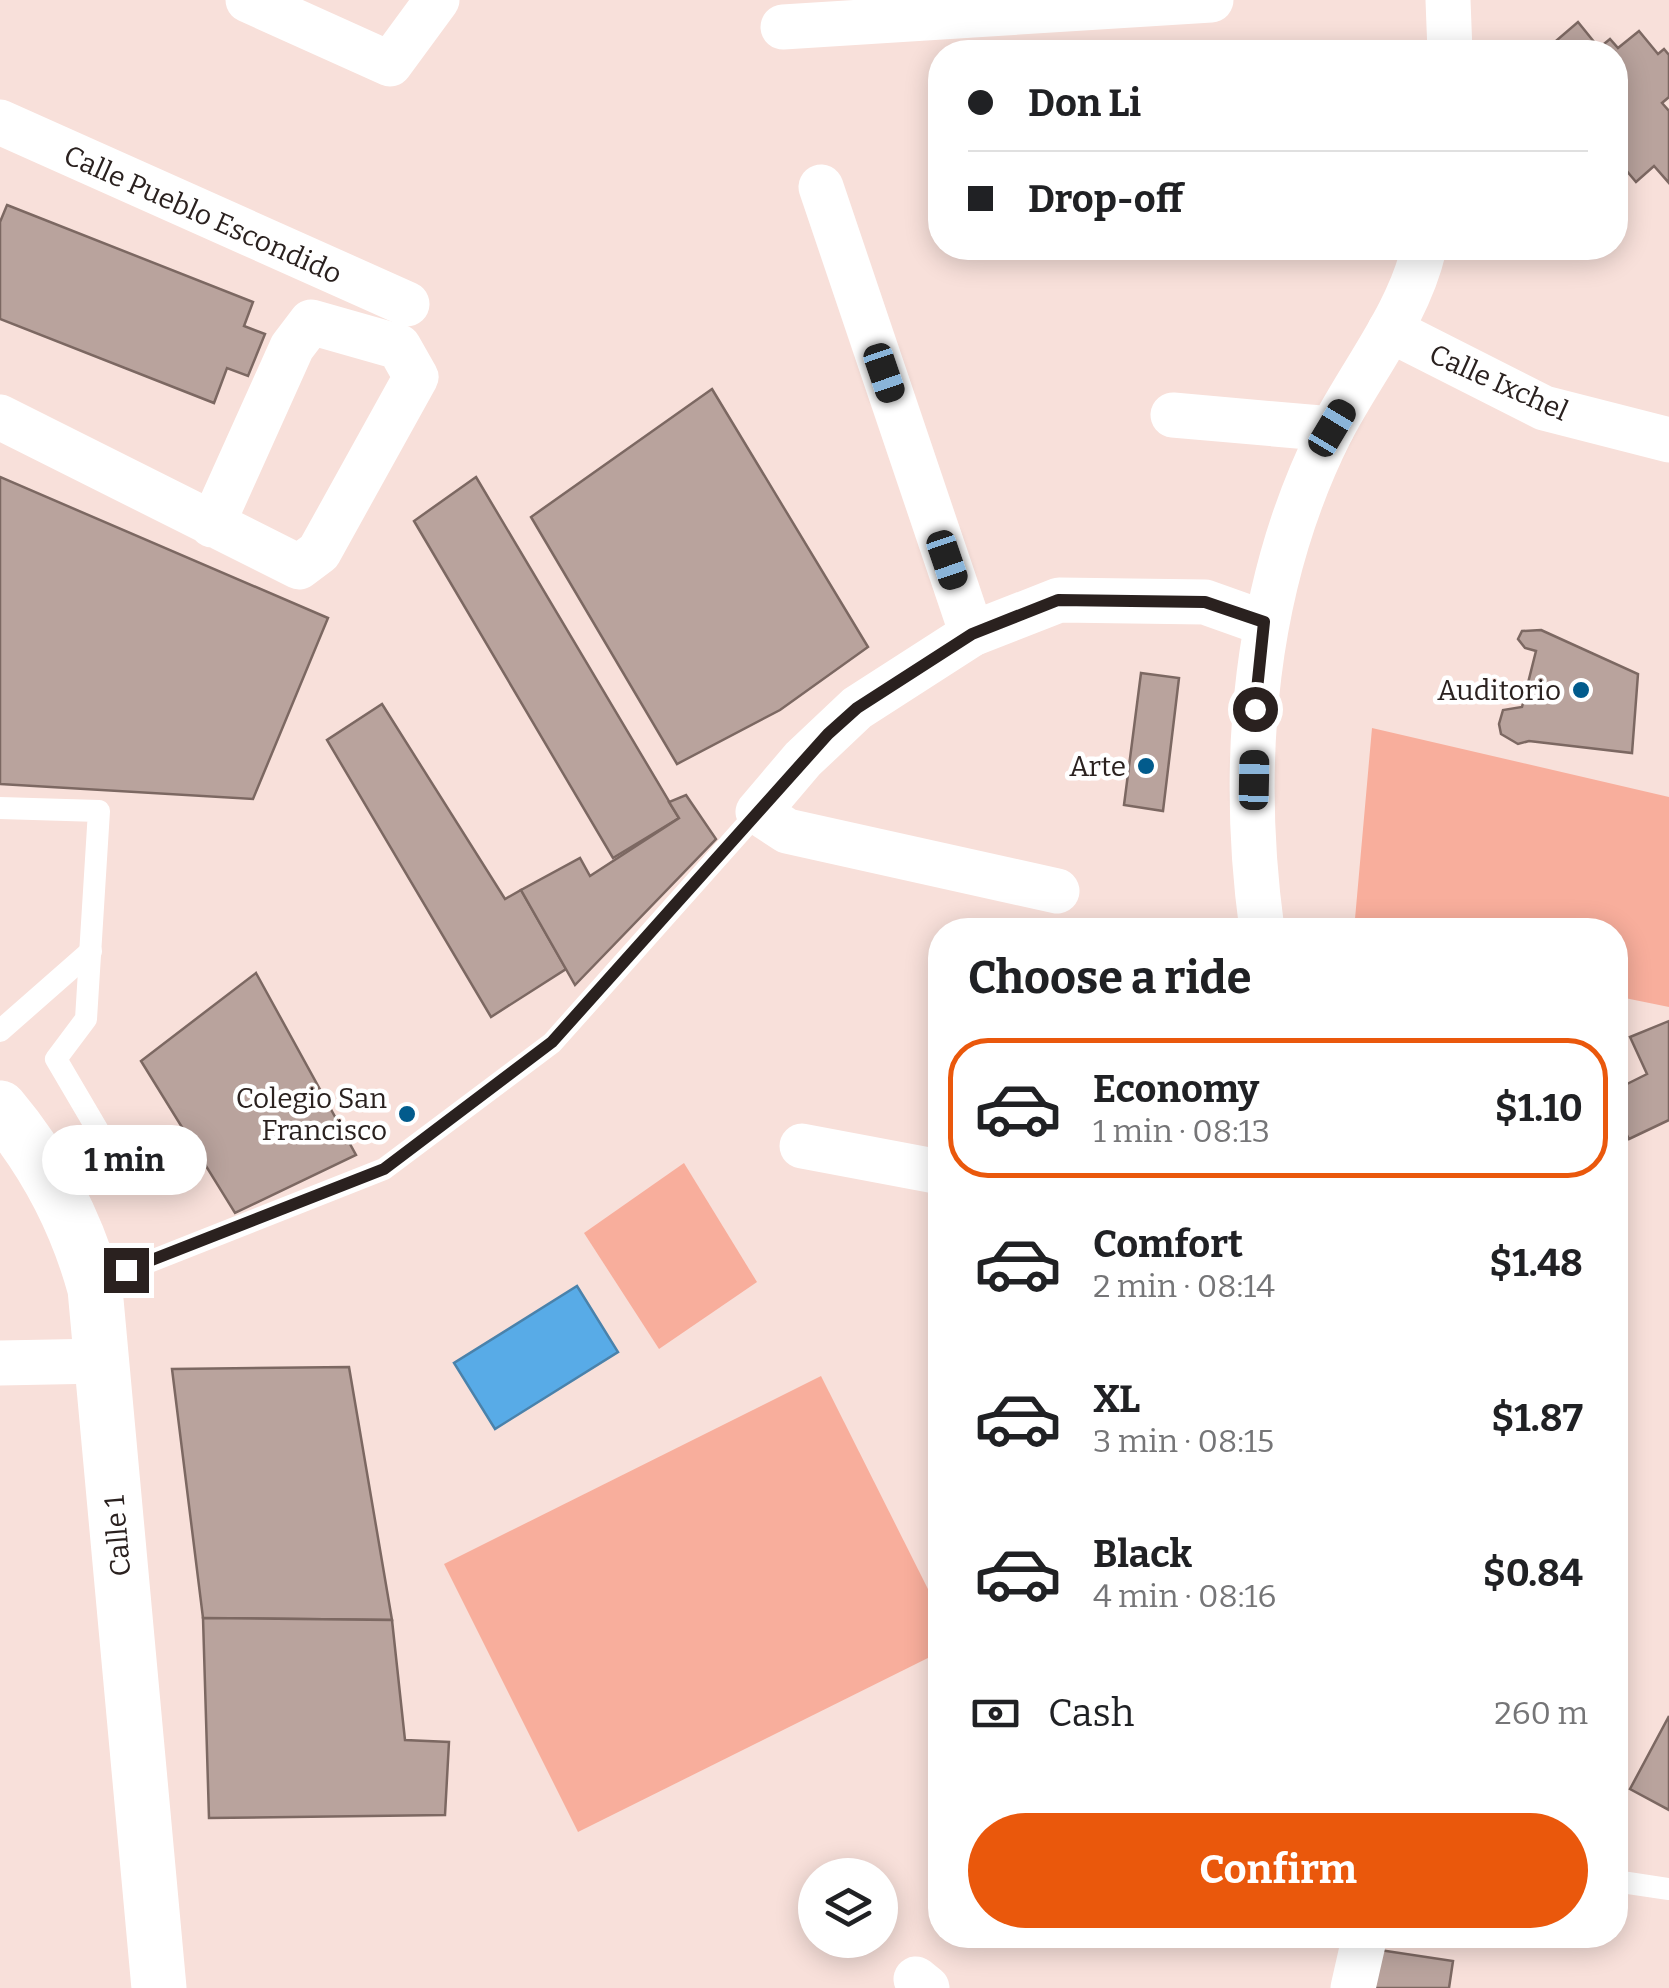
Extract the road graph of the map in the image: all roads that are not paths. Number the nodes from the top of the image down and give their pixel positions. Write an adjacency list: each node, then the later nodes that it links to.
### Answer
1 (248, 0): 2 (street)
2 (437, 0)
3 (1211, 0): 5 (street)
4 (1448, 0): 6 (street)
5 (783, 27)
6 (1450, 40)
7 (0, 122): 10 (street, Calle Pueblo Escondido)
8 (821, 187): 18 (street)
9 (1419, 260): 11 (street)
10 (407, 304)
11 (1390, 330): 14 (street); 15 (street, Calle Ixchel)
12 (1173, 415): 14 (street)
13 (0, 417): 16 (street)
14 (1332, 428): 17 (street)
15 (1669, 440)
16 (212, 524): 16 (street)
17 (1264, 622): 18 (street); 22 (street)
18 (972, 634): 20 (street)
19 (0, 808): 23 (lane)
20 (758, 812): 21 (street); 29 (lane)
21 (1057, 891)
22 (1261, 918)
23 (91, 951): 24 (lane); 28 (lane)
24 (0, 1031)
25 (0, 1108): 28 (street, Calle 1)
26 (802, 1146): 27 (street)
27 (928, 1170)
28 (48, 1176): 29 (street, Calle 1)
29 (95, 1289): 30 (street, Calle 1)
30 (102, 1360): 31 (street); 35 (street, Calle 1)
31 (0, 1363)
32 (1628, 1883): 33 (lane)
33 (1669, 1889)
34 (1362, 1948): 36 (street)
35 (158, 1988)
36 (1353, 1988)

